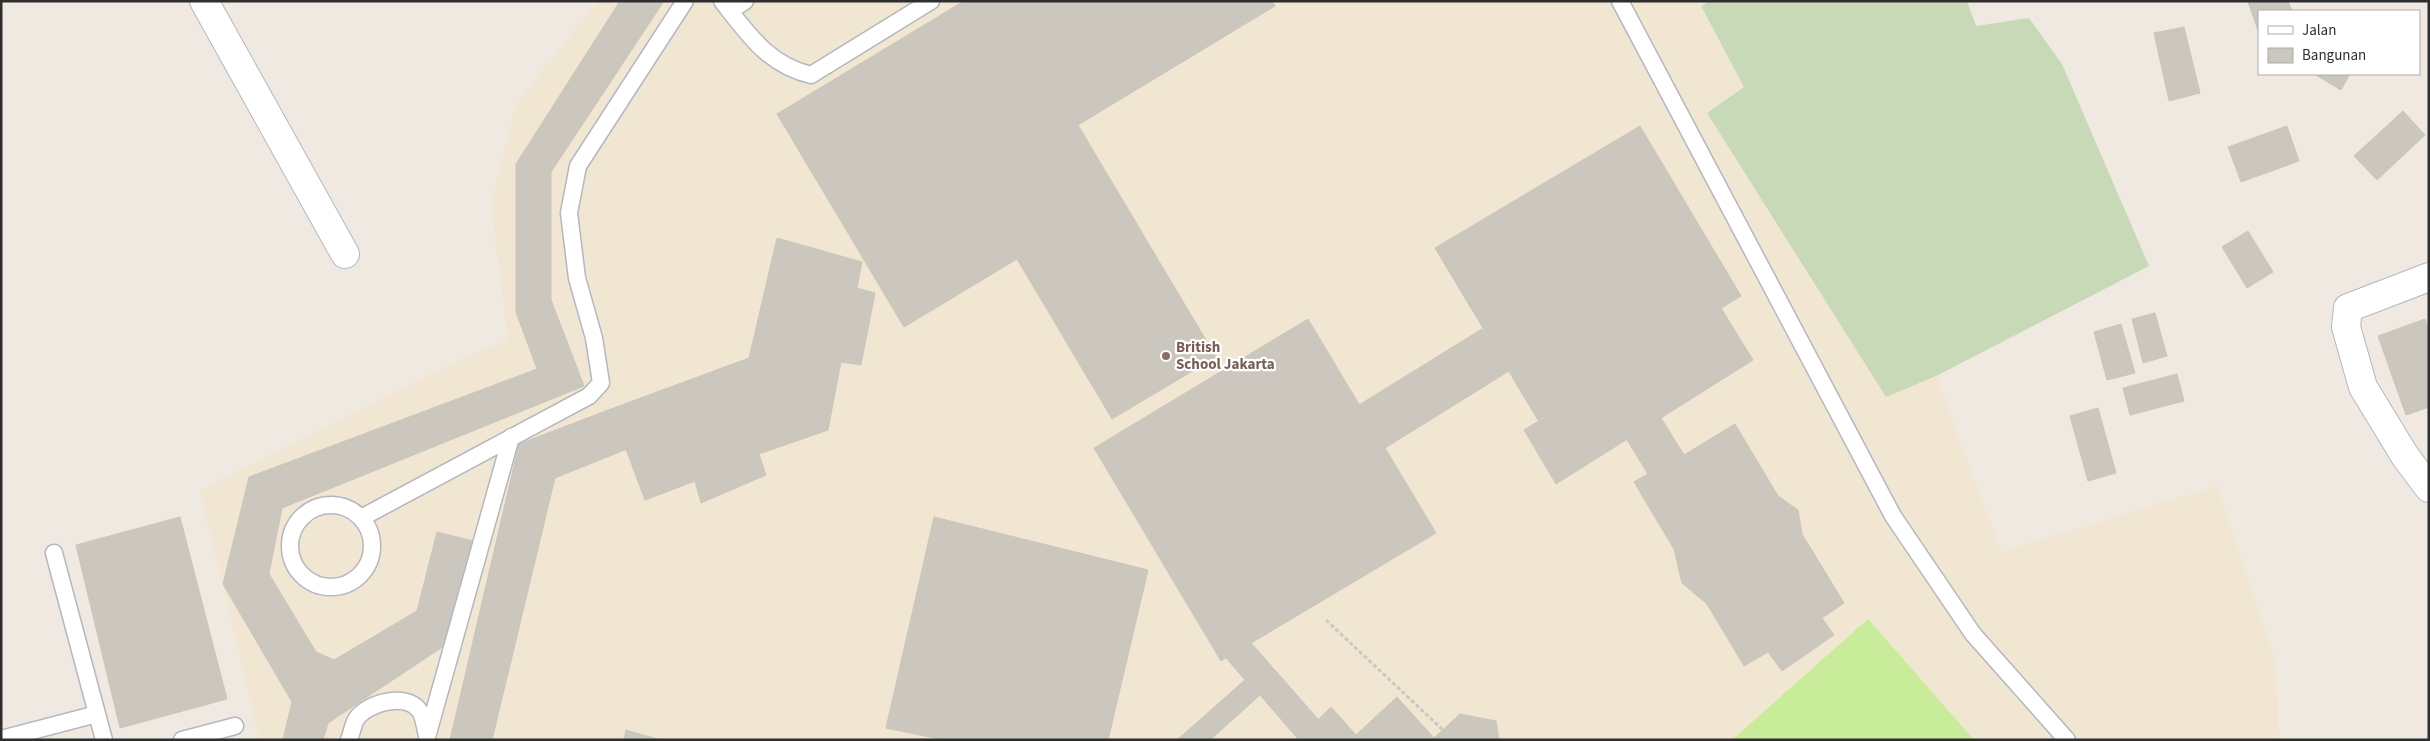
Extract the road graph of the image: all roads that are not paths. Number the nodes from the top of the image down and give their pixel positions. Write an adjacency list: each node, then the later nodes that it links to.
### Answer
1 (204, 1): 7 (street)
2 (685, 1): 9 (lane)
3 (745, 1): 6 (lane)
4 (931, 1): 6 (lane)
5 (1620, 1): 20 (lane)
6 (726, 6)
7 (345, 254)
8 (2429, 277): 10 (street)
9 (512, 437): 11 (lane); 15 (lane)
10 (2429, 488)
11 (361, 518): 11 (lane)
12 (54, 553): 13 (lane)
13 (97, 714): 16 (lane); 17 (lane)
14 (235, 726): 18 (lane)
15 (427, 738): 19 (lane)
16 (1, 739)
17 (104, 740)
18 (182, 740)
19 (349, 740)
20 (2067, 740)

